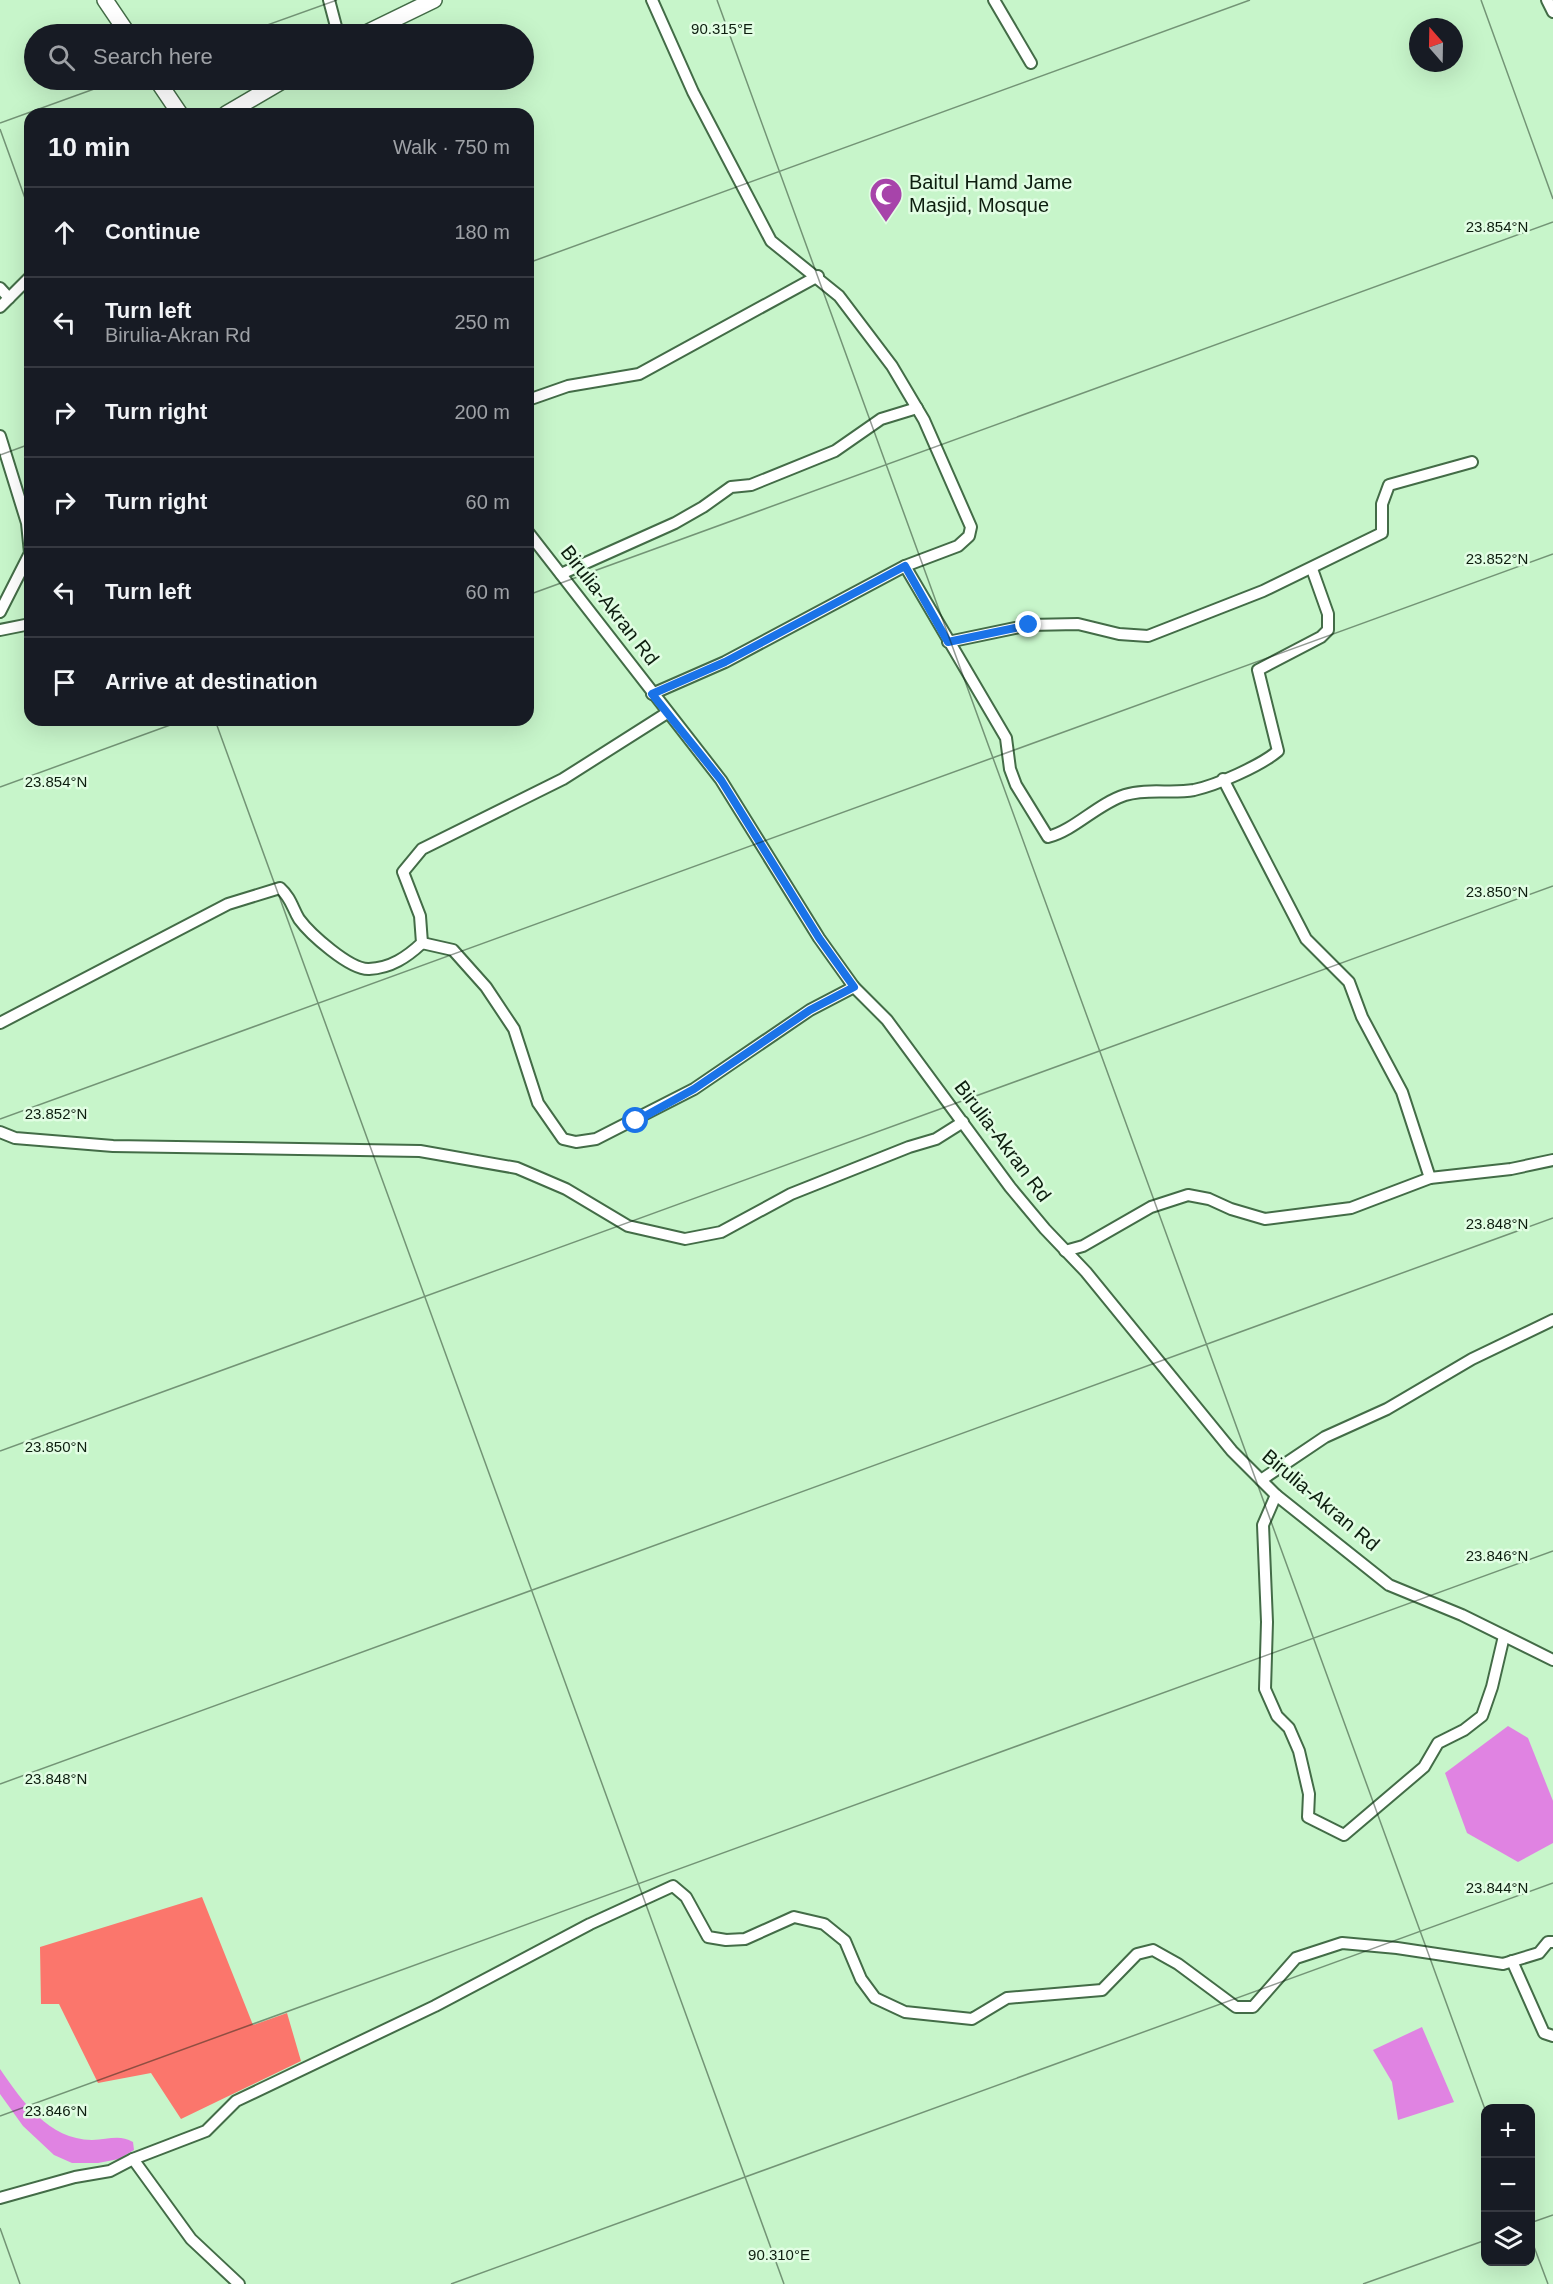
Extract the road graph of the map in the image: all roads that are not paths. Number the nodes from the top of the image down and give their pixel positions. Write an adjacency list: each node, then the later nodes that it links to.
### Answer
1 (105, 0): 8 (highway)
2 (329, 0): 9 (street)
3 (434, 0): 10 (highway)
4 (651, 0): 16 (street)
5 (994, 0): 11 (street)
6 (1547, 0): 7 (street)
7 (1553, 12)
8 (121, 24)
9 (335, 24)
10 (384, 24)
11 (1031, 63)
12 (164, 90): 14 (highway)
13 (267, 90): 15 (highway)
14 (176, 108)
15 (236, 108)
16 (818, 276): 21 (street); 22 (street)
17 (24, 283): 19 (street)
18 (0, 288): 19 (street)
19 (9, 298): 20 (street)
20 (0, 307)
21 (534, 398)
22 (917, 408): 28 (street); 30 (street)
23 (0, 436): 25 (street)
24 (1472, 462): 29 (street)
25 (24, 513)
26 (534, 540): 30 (street, Birulia-Akran Rd)
27 (24, 565): 31 (street)
28 (905, 566): 34 (street); 35 (street)
29 (1312, 569): 34 (street); 37 (street)
30 (561, 574): 35 (street, Birulia-Akran Rd)
31 (0, 612)
32 (24, 625): 33 (street)
33 (0, 630)
34 (948, 642): 37 (street)
35 (652, 694): 36 (street, Birulia-Akran Rd)
36 (667, 713): 38 (street); 39 (street, Birulia-Akran Rd)
37 (1223, 779): 44 (street)
38 (422, 943): 39 (street); 40 (street)
39 (854, 987): 41 (street, Birulia-Akran Rd)
40 (0, 1023)
41 (963, 1122): 42 (street); 45 (street, Birulia-Akran Rd)
42 (0, 1132)
43 (1553, 1160): 44 (street)
44 (1430, 1178): 45 (street)
45 (1065, 1251): 47 (street, Birulia-Akran Rd)
46 (1553, 1320): 47 (street)
47 (1262, 1480): 48 (street, Birulia-Akran Rd)
48 (1276, 1495): 49 (street, Birulia-Akran Rd); 49 (street)
49 (1504, 1636): 50 (street, Birulia-Akran Rd)
50 (1553, 1660)
51 (1553, 1942): 52 (street)
52 (1512, 1961): 53 (street); 54 (street)
53 (1553, 2036)
54 (133, 2159): 55 (street); 56 (street)
55 (0, 2198)
56 (239, 2284)

